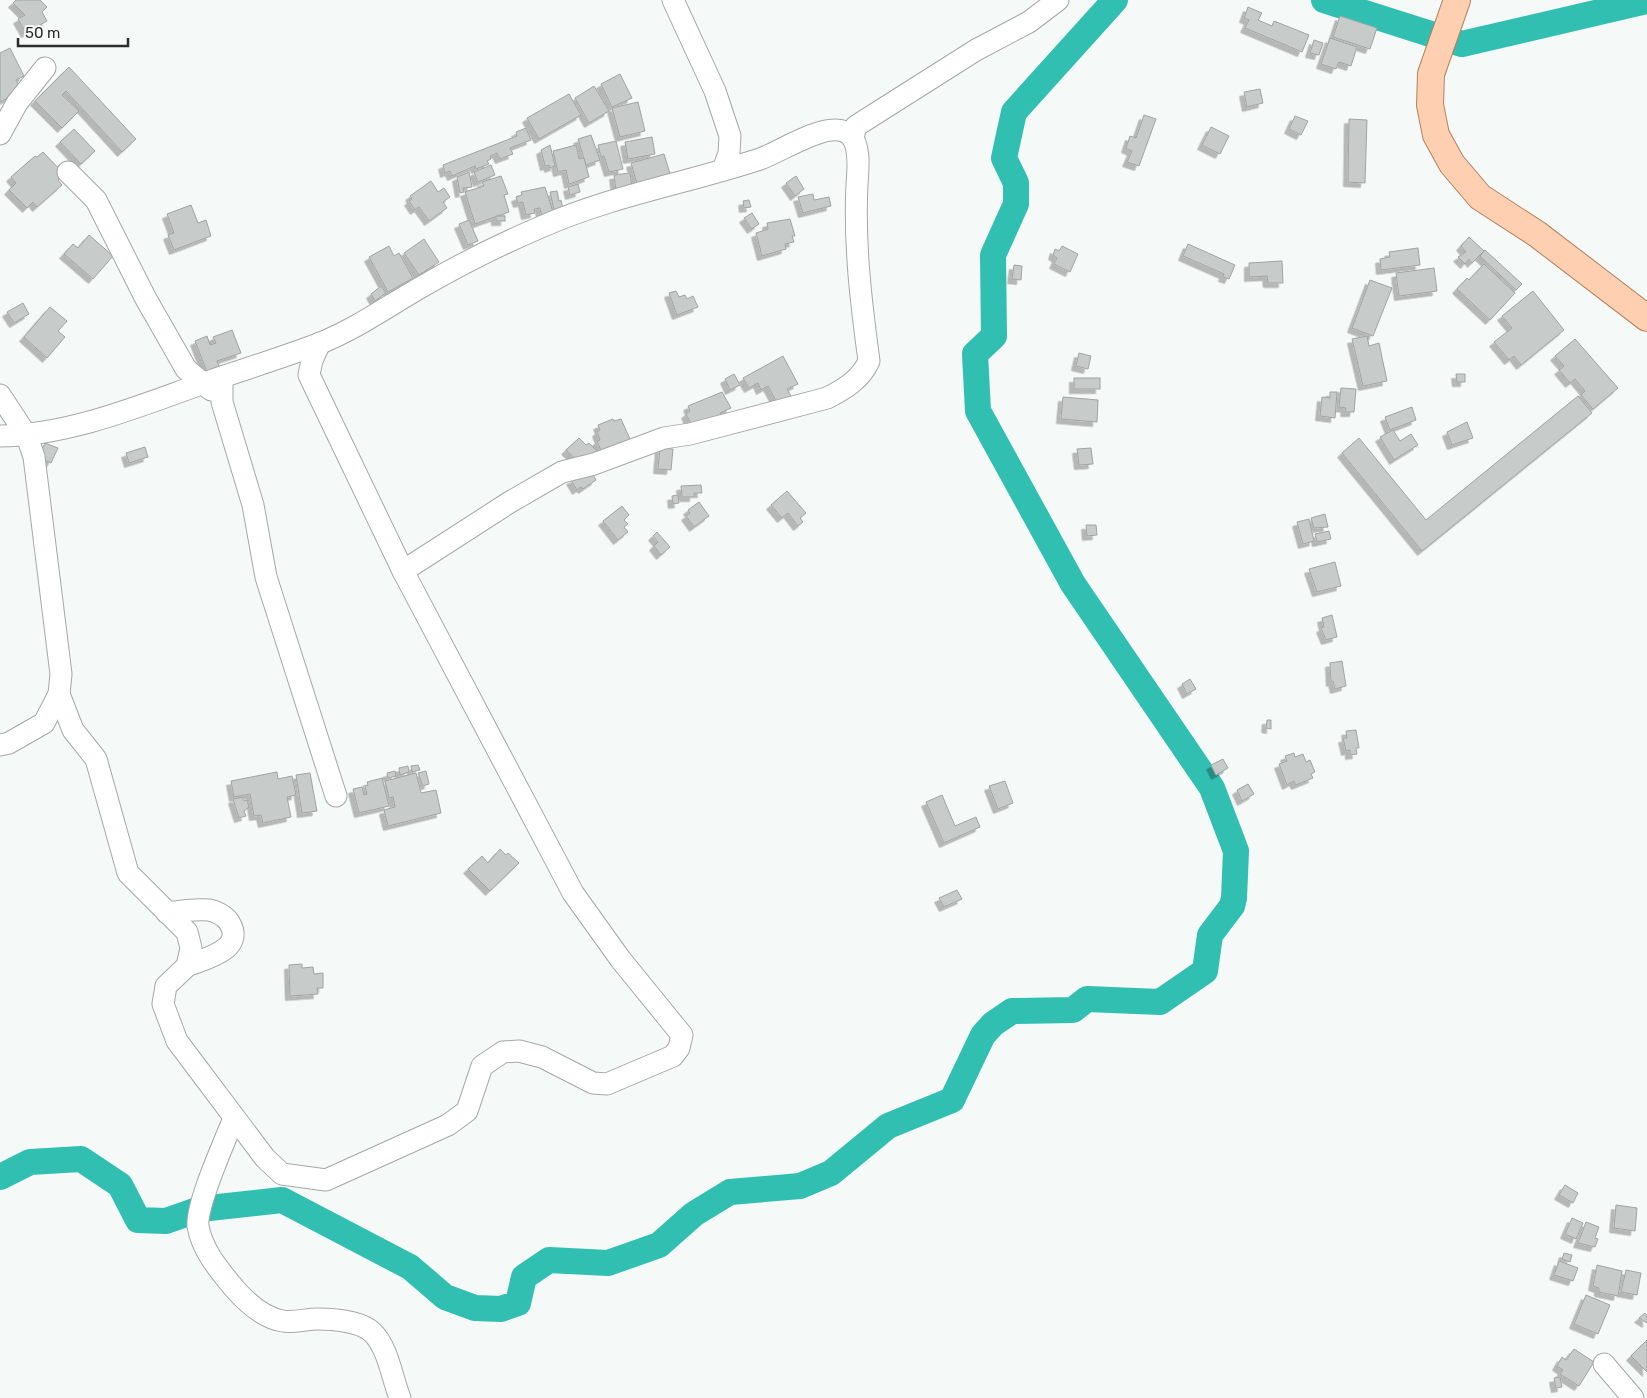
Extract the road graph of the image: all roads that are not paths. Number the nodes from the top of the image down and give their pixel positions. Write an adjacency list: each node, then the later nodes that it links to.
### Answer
1 (673, 0): 7 (street)
2 (1058, 0): 6 (street)
3 (1454, 10): 9 (main road)
4 (46, 68): 5 (street)
5 (0, 134)
6 (852, 137): 7 (street); 15 (street)
7 (723, 170): 10 (street)
8 (68, 172): 11 (street)
9 (1647, 318)
10 (320, 343): 11 (street); 15 (street)
11 (213, 380): 14 (street); 18 (street)
12 (0, 395): 14 (street)
13 (0, 436): 14 (street)
14 (26, 436): 16 (street)
15 (403, 572): 21 (street)
16 (60, 694): 17 (street); 19 (street)
17 (0, 745)
18 (336, 796)
19 (167, 913): 20 (street); 20 (street)
20 (187, 966): 21 (street)
21 (234, 1118): 23 (street)
22 (1604, 1364): 24 (street)
23 (400, 1398)
24 (1633, 1398)

